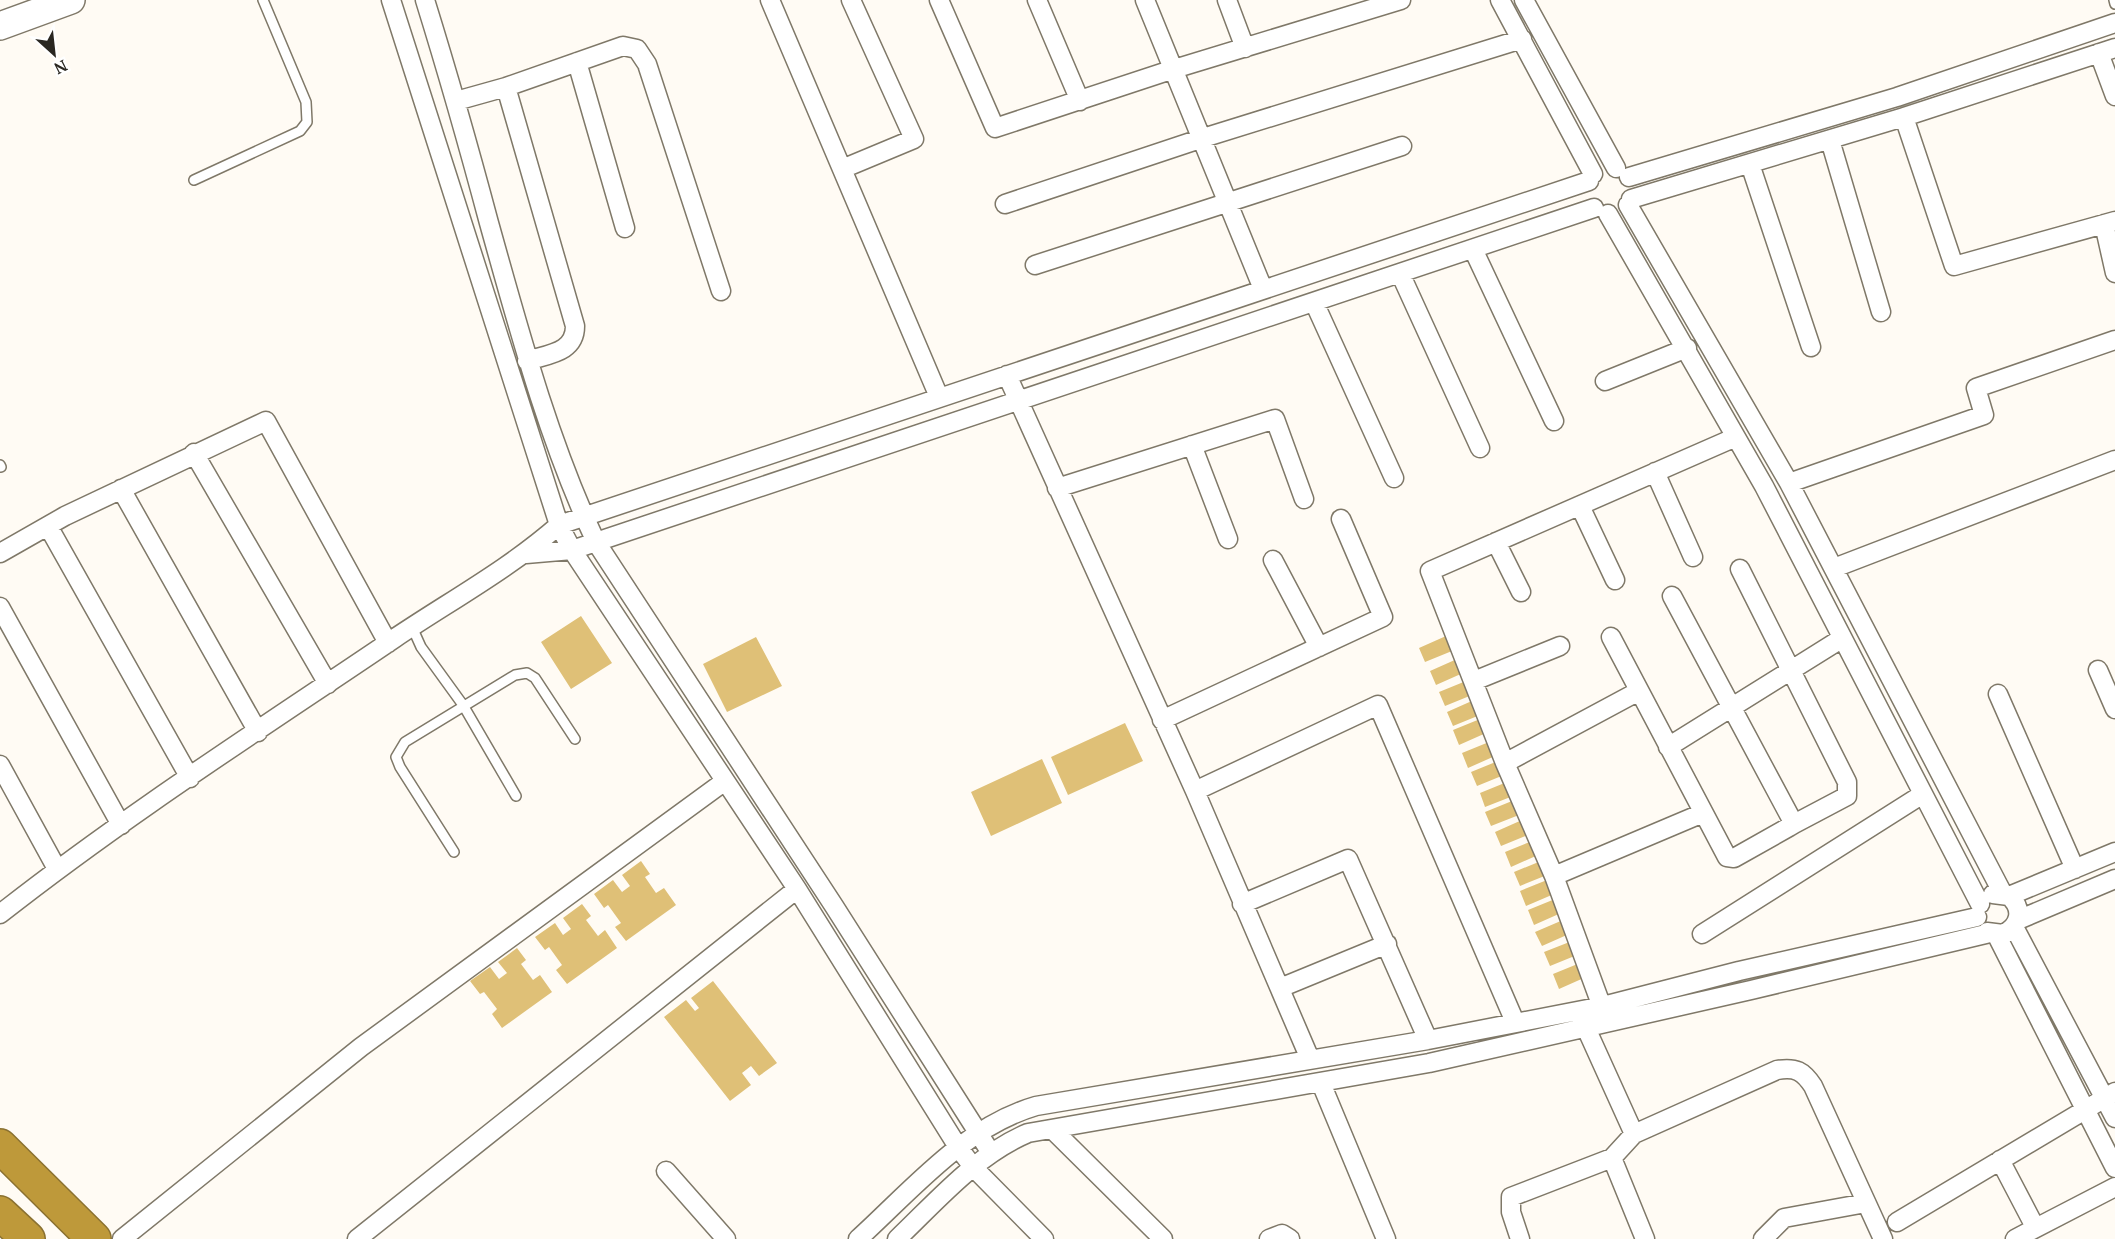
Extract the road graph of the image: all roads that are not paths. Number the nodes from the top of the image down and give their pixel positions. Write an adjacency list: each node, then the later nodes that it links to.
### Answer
1 (70, 0): 15 (street)
2 (263, 0): 33 (lane)
3 (391, 0): 71 (street)
4 (425, 0): 23 (street)
5 (770, 0): 30 (street)
6 (851, 0): 30 (street)
7 (939, 0): 24 (street)
8 (1037, 0): 24 (street)
9 (1145, 0): 20 (street)
10 (1227, 0): 17 (street)
11 (1401, 0): 17 (street)
12 (1500, 0): 16 (street)
13 (1524, 0): 31 (street)
14 (2115, 23): 31 (street)
15 (0, 26)
16 (1522, 39): 26 (street); 32 (street)
17 (1245, 48): 20 (street)
18 (2107, 50): 22 (street); 25 (street)
19 (577, 62): 21 (street); 39 (street); 45 (street)
20 (1174, 69): 24 (street); 26 (street)
21 (506, 87): 23 (street); 51 (street)
22 (2115, 96)
23 (456, 101): 51 (street)
24 (1080, 101)
25 (1904, 117): 27 (street); 38 (street)
26 (1203, 138): 34 (street); 36 (street)
27 (1830, 140): 29 (street); 47 (street)
28 (1402, 146): 34 (street)
29 (1750, 164): 35 (street); 49 (street)
30 (842, 169): 54 (street)
31 (1622, 173): 32 (street); 35 (street)
32 (1591, 177): 37 (street); 44 (street)
33 (194, 180)
34 (1227, 202): 41 (street); 44 (street)
35 (1629, 202): 37 (street); 64 (street)
36 (1005, 204)
37 (1601, 211): 40 (street); 50 (street)
38 (2110, 222): 43 (street)
39 (625, 228)
40 (1473, 249): 42 (street); 56 (street)
41 (1035, 265)
42 (1400, 273): 46 (street); 59 (street)
43 (2115, 273)
44 (1263, 290): 52 (street)
45 (721, 291)
46 (1314, 302): 55 (street); 63 (street)
47 (1881, 312)
48 (2115, 340): 64 (street)
49 (1811, 347)
50 (1687, 348): 53 (street); 57 (street)
51 (527, 361): 69 (street)
52 (1007, 375): 54 (street); 55 (street)
53 (1605, 381)
54 (939, 397): 69 (street)
55 (1018, 401): 65 (street); 74 (street)
56 (1554, 421)
57 (1736, 437): 62 (street); 89 (street)
58 (1192, 445): 65 (street); 67 (street); 73 (street)
59 (1480, 448)
60 (194, 453): 66 (street); 90 (street); 96 (street)
61 (2115, 460): 81 (street)
62 (1655, 472): 68 (street); 79 (street)
63 (1394, 478)
64 (1789, 483): 81 (street)
65 (1057, 488): 102 (street)
66 (121, 489): 72 (street); 104 (street)
67 (1304, 499)
68 (1580, 506): 75 (street); 83 (street)
69 (584, 516): 71 (street); 74 (street)
70 (1341, 519): 92 (street)
71 (559, 525): 76 (street); 78 (street)
72 (48, 526): 77 (street); 110 (street)
73 (1228, 539)
74 (596, 542): 76 (street); 103 (street)
75 (1496, 542): 84 (street); 95 (street)
76 (572, 549): 78 (street); 106 (street)
77 (0, 553)
78 (526, 554): 87 (street)
79 (1693, 557)
80 (1273, 560): 92 (street)
81 (1834, 568): 125 (street)
82 (1740, 570): 94 (street)
83 (1615, 580)
84 (1521, 592)
85 (1672, 596): 100 (street)
86 (0, 606): 117 (street)
87 (412, 627): 90 (street); 99 (lane)
88 (1611, 637): 97 (street)
89 (1841, 639): 94 (street); 113 (street)
90 (388, 643): 96 (street)
91 (1560, 646): 95 (street)
92 (1319, 647): 102 (street)
93 (2098, 670): 101 (street)
94 (1789, 671): 100 (street); 116 (street)
95 (1474, 681): 108 (street)
96 (328, 684): 104 (street)
97 (1639, 691): 107 (street); 108 (street)
98 (1998, 694): 121 (street)
99 (463, 705): 105 (lane); 114 (lane); 118 (lane)
100 (1731, 706): 107 (street); 116 (street)
101 (2115, 709)
102 (1162, 720): 112 (street)
103 (720, 730): 106 (street); 144 (street)
104 (258, 732): 110 (street)
105 (575, 739)
106 (699, 741): 111 (street)
107 (1668, 747): 115 (street)
108 (1505, 763): 122 (street)
109 (0, 765): 120 (street)
110 (190, 778): 117 (street)
111 (725, 782): 124 (street); 161 (street)
112 (1195, 791): 126 (street); 135 (street)
113 (1923, 794): 127 (street); 130 (street)
114 (516, 796)
115 (1703, 813): 116 (street); 122 (street)
116 (1794, 824)
117 (121, 825): 120 (street)
118 (454, 852)
119 (2115, 852): 121 (street)
120 (57, 869): 128 (street)
121 (2075, 869): 125 (street)
122 (1554, 876): 134 (street)
123 (2115, 879): 129 (street)
124 (797, 889): 147 (street); 162 (street)
125 (2006, 895): 127 (street); 129 (street)
126 (1242, 904): 132 (street); 133 (street)
127 (1979, 911): 131 (street); 134 (street)
128 (0, 914)
129 (2016, 923): 131 (street); 140 (street)
130 (1702, 934)
131 (1993, 934): 134 (street); 141 (street)
132 (1387, 944): 133 (street); 137 (street)
133 (1280, 988): 138 (street)
134 (1605, 1015): 135 (street); 136 (street)
135 (1515, 1022): 137 (street)
136 (1586, 1028): 139 (street); 145 (street)
137 (1428, 1040): 138 (street)
138 (1310, 1059): 144 (street)
139 (1321, 1083): 143 (street); 170 (street)
140 (2110, 1095): 141 (street); 142 (street)
141 (2085, 1110): 150 (street); 152 (street)
142 (2115, 1118)
143 (1053, 1130): 148 (street); 167 (street)
144 (977, 1133): 147 (street); 148 (street)
145 (1634, 1134): 149 (street); 155 (street)
146 (0, 1146): 160 (highway)
147 (958, 1147): 151 (street); 164 (street)
148 (991, 1153): 151 (street)
149 (1612, 1158): 171 (street); 172 (street)
150 (2000, 1160): 157 (street); 158 (street)
151 (973, 1167): 165 (street); 166 (street)
152 (2115, 1168)
153 (666, 1171): 163 (street)
154 (2115, 1186): 158 (street)
155 (1866, 1203): 173 (street); 174 (street)
156 (0, 1213): 159 (highway)
157 (1897, 1222)
158 (2032, 1230): 175 (street)
159 (28, 1239)
160 (94, 1239)
161 (122, 1239)
162 (357, 1239)
163 (726, 1239)
164 (858, 1239)
165 (897, 1239)
166 (1044, 1239)
167 (1163, 1239)
168 (1269, 1239): 169 (street)
169 (1290, 1239)
170 (1386, 1239)
171 (1520, 1239)
172 (1645, 1239)
173 (1763, 1239)
174 (1883, 1239)
175 (2015, 1239)

